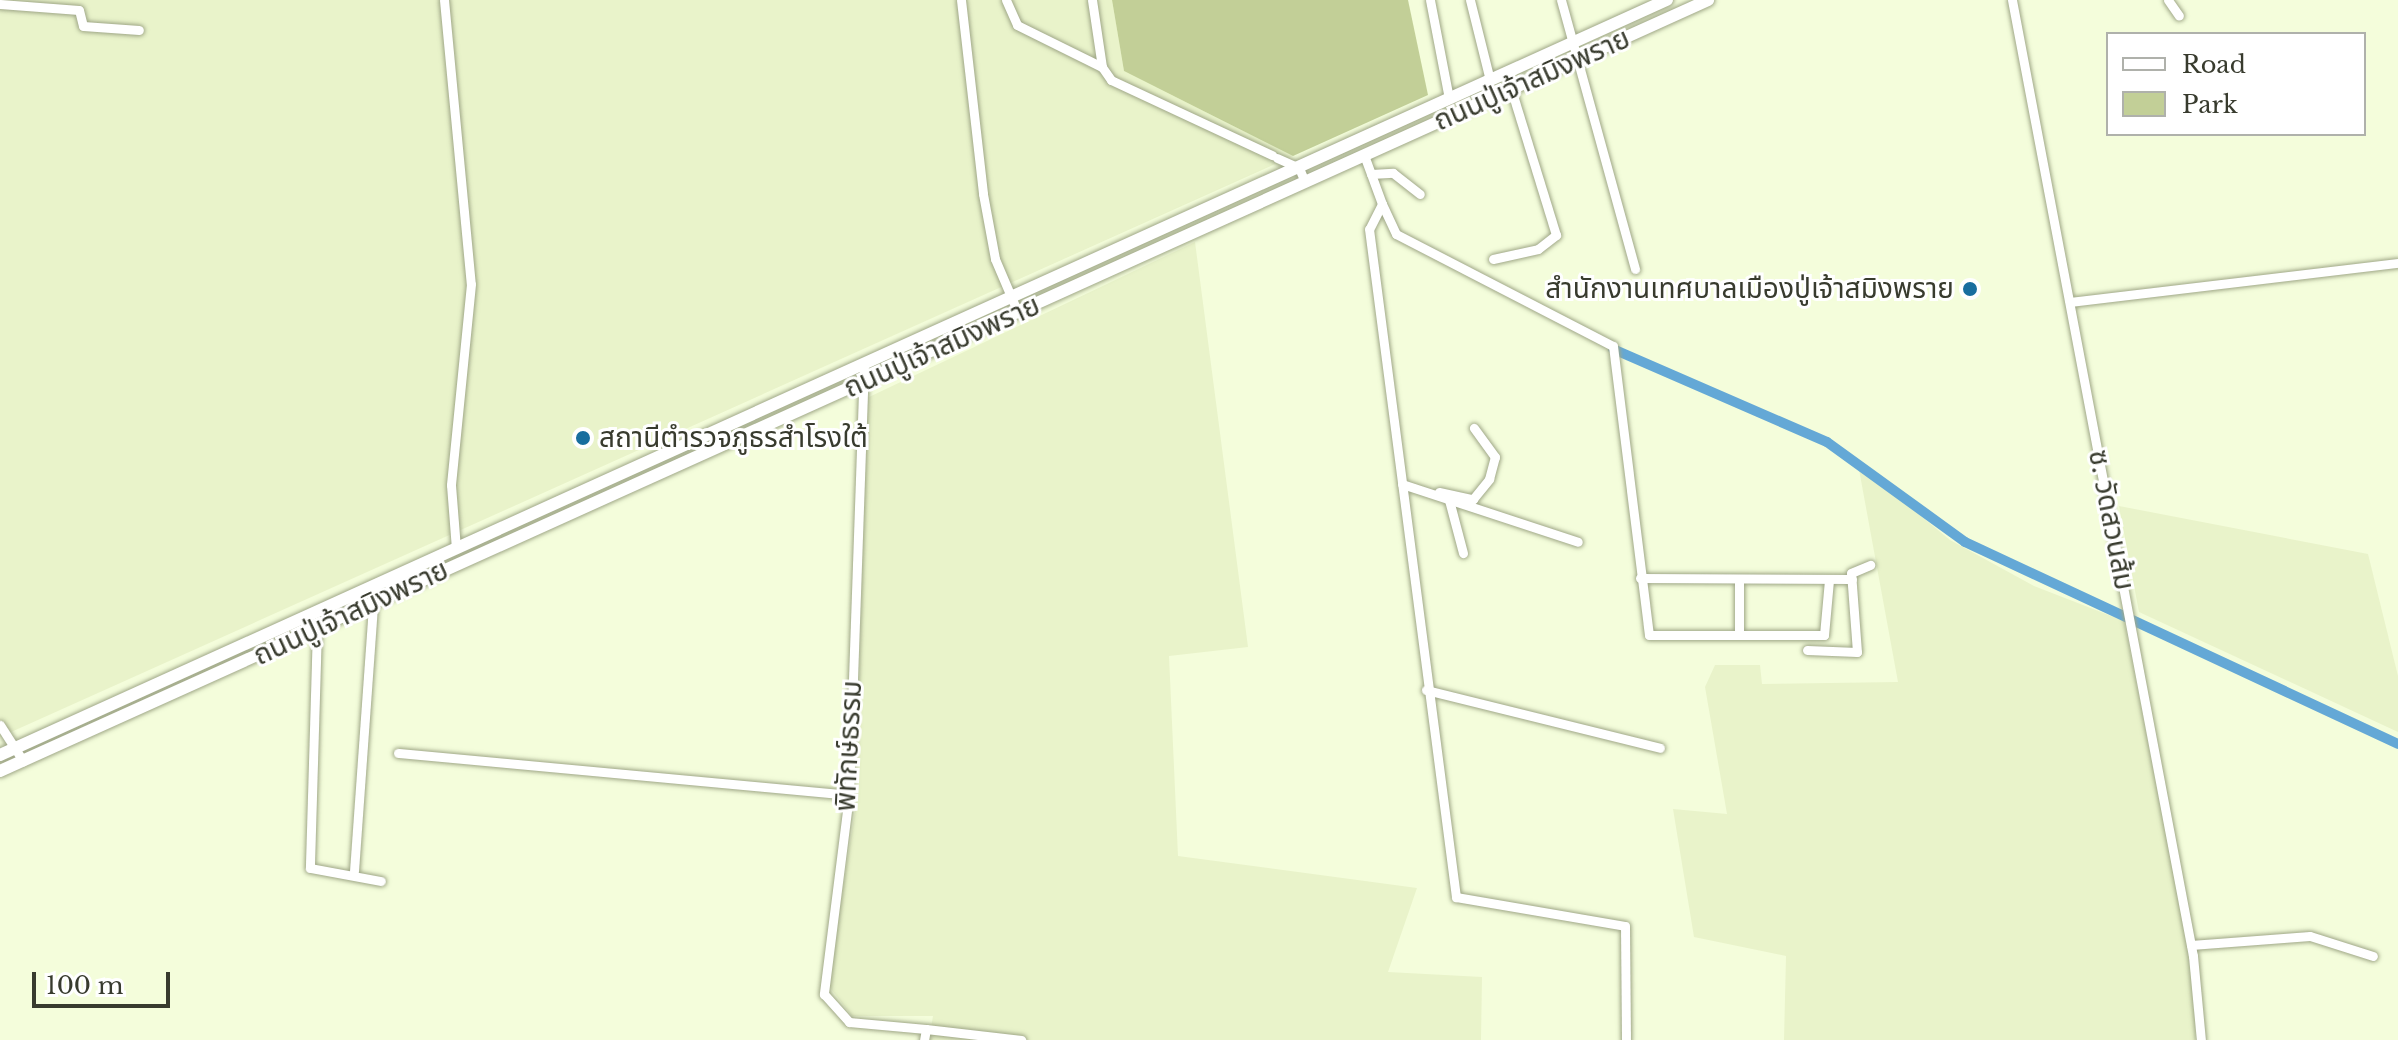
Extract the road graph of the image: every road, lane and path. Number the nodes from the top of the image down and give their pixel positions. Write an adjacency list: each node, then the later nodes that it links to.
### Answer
1 (444, 0): 42 (street)
2 (961, 0): 30 (street)
3 (1006, 0): 17 (street)
4 (1092, 0): 17 (street)
5 (1430, 0): 20 (street)
6 (1470, 0): 18 (street)
7 (1561, 0): 15 (street)
8 (1667, 0): 15 (main road, ถนนปู่เจ้าสมิงพราย)
9 (1708, 0): 16 (main road, ถนนปู่เจ้าสมิงพราย)
10 (2012, 0): 31 (street, ซ. วัดสวนส้ม)
11 (2168, 0): 13 (street)
12 (0, 4): 14 (street)
13 (2179, 16)
14 (139, 30)
15 (1573, 42): 16 (street); 18 (main road, ถนนปู่เจ้าสมิงพราย)
16 (1579, 58): 19 (main road, ถนนปู่เจ้าสมิงพราย); 29 (street)
17 (1102, 67): 22 (street)
18 (1490, 80): 20 (main road, ถนนปู่เจ้าสมิงพราย)
19 (1511, 89): 21 (main road, ถนนปู่เจ้าสมิงพราย); 27 (street)
20 (1449, 99): 22 (main road, ถนนปู่เจ้าสมิงพราย)
21 (1364, 155): 23 (street); 24 (main road, ถนนปู่เจ้าสมิงพราย)
22 (1299, 168): 24 (street); 30 (main road, ถนนปู่เจ้าสมิงพราย)
23 (1371, 174): 25 (street); 26 (street)
24 (1305, 182): 32 (main road, ถนนปู่เจ้าสมิงพราย)
25 (1420, 194)
26 (1382, 204): 36 (street); 46 (street)
27 (1493, 259)
28 (2398, 263): 31 (street)
29 (1635, 269)
30 (1011, 299): 32 (street); 33 (main road, ถนนปู่เจ้าสมิงพราย)
31 (2070, 302): 65 (street, ซ. วัดสวนส้ม)
32 (1018, 313): 34 (main road, ถนนปู่เจ้าสมิงพราย)
33 (864, 364): 34 (street, พิทักษ์ธรรม); 37 (main road, ถนนปู่เจ้าสมิงพราย)
34 (863, 382): 39 (main road, ถนนปู่เจ้าสมิงพราย); 62 (street, พิทักษ์ธรรม)
35 (1474, 428): 38 (street)
36 (1402, 484): 38 (street); 54 (street)
37 (597, 485): 39 (main road); 42 (main road, ถนนปู่เจ้าสมิงพราย)
38 (1429, 494): 40 (street)
39 (603, 498): 44 (main road, ถนนปู่เจ้าสมิงพราย)
40 (1449, 500): 41 (street); 43 (street)
41 (1578, 542)
42 (456, 548): 44 (main road); 56 (main road, ถนนปู่เจ้าสมิงพราย)
43 (1463, 553)
44 (462, 562): 50 (main road, ถนนปู่เจ้าสมิงพราย)
45 (1870, 565): 48 (street)
46 (1640, 578): 47 (street); 52 (street)
47 (1739, 579): 49 (street); 52 (street)
48 (1852, 579): 49 (street); 53 (street)
49 (1829, 580): 52 (street)
50 (373, 603): 51 (main road, ถนนปู่เจ้าสมิงพราย); 63 (street)
51 (317, 628): 60 (main road, ถนนปู่เจ้าสมิงพราย); 63 (street)
52 (1739, 635)
53 (1807, 650)
54 (1426, 690): 57 (street); 70 (street)
55 (0, 725): 56 (street)
56 (19, 746): 59 (main road, ถนนปู่เจ้าสมิงพราย); 60 (street)
57 (1660, 748)
58 (398, 753): 62 (street)
59 (0, 755)
60 (23, 761): 61 (main road, ถนนปู่เจ้าสมิงพราย)
61 (0, 771)
62 (849, 795): 67 (street, พิทักษ์ธรรม)
63 (354, 871): 64 (street)
64 (381, 881)
65 (2191, 945): 66 (street); 71 (street, ซ. วัดสวนส้ม)
66 (2373, 956)
67 (926, 1029): 68 (street); 69 (street, พิทักษ์ธรรม)
68 (924, 1040)
69 (1021, 1040)
70 (1626, 1040)
71 (2201, 1040)

